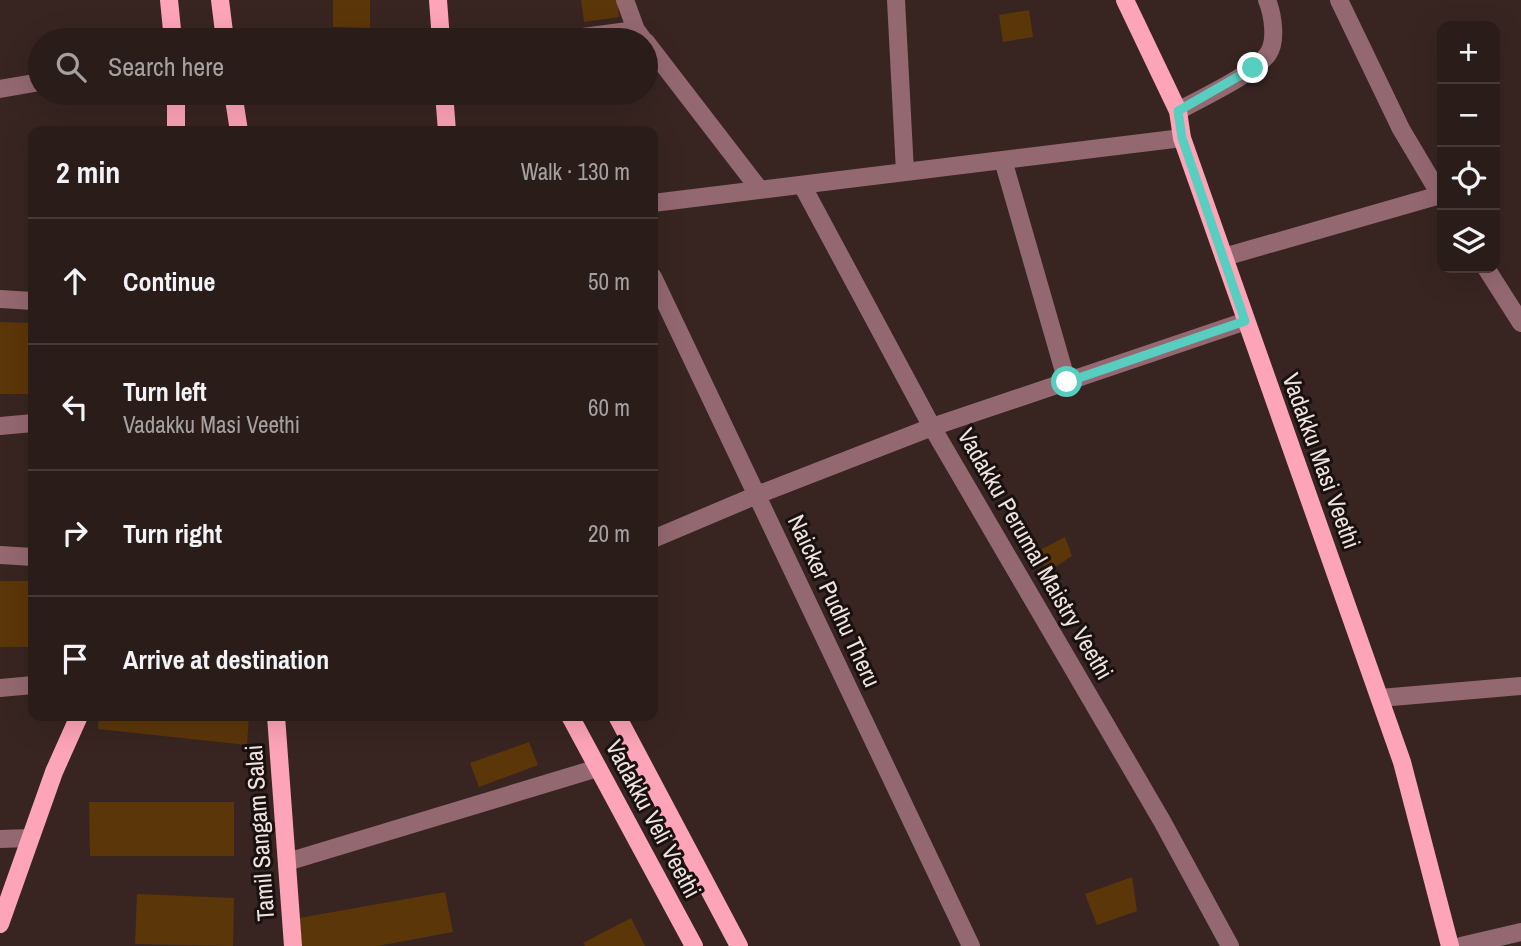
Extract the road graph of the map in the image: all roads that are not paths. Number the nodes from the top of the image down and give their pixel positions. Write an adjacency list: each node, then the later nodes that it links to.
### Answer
1 (169, 0): 9 (main road)
2 (220, 0): 10 (main road)
3 (438, 0): 11 (main road)
4 (625, 0): 12 (street)
5 (896, 0): 25 (street)
6 (1125, 0): 19 (main road, Vadakku Masi Veethi)
7 (1267, 0): 19 (street)
8 (1339, 0): 27 (street)
9 (172, 28)
10 (224, 28)
11 (440, 28)
12 (638, 28)
13 (658, 59): 28 (street)
14 (28, 84): 15 (street)
15 (0, 89)
16 (176, 105): 20 (main road)
17 (235, 105): 21 (main road)
18 (445, 105): 22 (main road)
19 (1178, 111): 23 (main road, Vadakku Masi Veethi)
20 (176, 126)
21 (238, 126)
22 (447, 126)
23 (1182, 138): 24 (street); 31 (main road, Vadakku Masi Veethi)
24 (1003, 160): 25 (street); 38 (street)
25 (905, 172): 26 (street)
26 (802, 185): 28 (street); 41 (street, Vadakku Perumal Maistry Veethi)
27 (1437, 189)
28 (760, 190): 30 (street)
29 (1437, 197): 31 (street)
30 (658, 202)
31 (1224, 257): 36 (main road, Vadakku Masi Veethi)
32 (1489, 273): 37 (street)
33 (658, 287): 42 (street, Naicker Pudhu Theru)
34 (0, 299): 35 (street)
35 (28, 301)
36 (1245, 321): 38 (street); 49 (main road, Vadakku Masi Veethi)
37 (1521, 323)
38 (1067, 382): 41 (street)
39 (28, 423): 40 (street)
40 (0, 426)
41 (932, 427): 42 (street); 64 (street, Vadakku Perumal Maistry Veethi)
42 (757, 495): 43 (street); 63 (street, Naicker Pudhu Theru)
43 (658, 537)
44 (0, 555): 45 (street)
45 (28, 557)
46 (28, 685): 48 (street)
47 (1521, 686): 49 (street)
48 (0, 688)
49 (1380, 698): 65 (main road, Vadakku Masi Veethi)
50 (77, 721): 55 (main road)
51 (276, 721): 57 (main road, Tamil Sangam Salai)
52 (573, 721): 54 (main road, Vadakku Veli Veethi)
53 (620, 721): 62 (main road, Vadakku Veli Veethi)
54 (598, 768): 57 (street); 61 (main road, Vadakku Veli Veethi)
55 (30, 838): 56 (street); 58 (main road)
56 (0, 839)
57 (287, 862): 60 (main road, Tamil Sangam Salai)
58 (0, 924)
59 (1521, 932): 66 (street)
60 (293, 946)
61 (694, 946)
62 (739, 946)
63 (971, 946)
64 (1230, 946)
65 (1450, 946)
66 (1461, 946)

